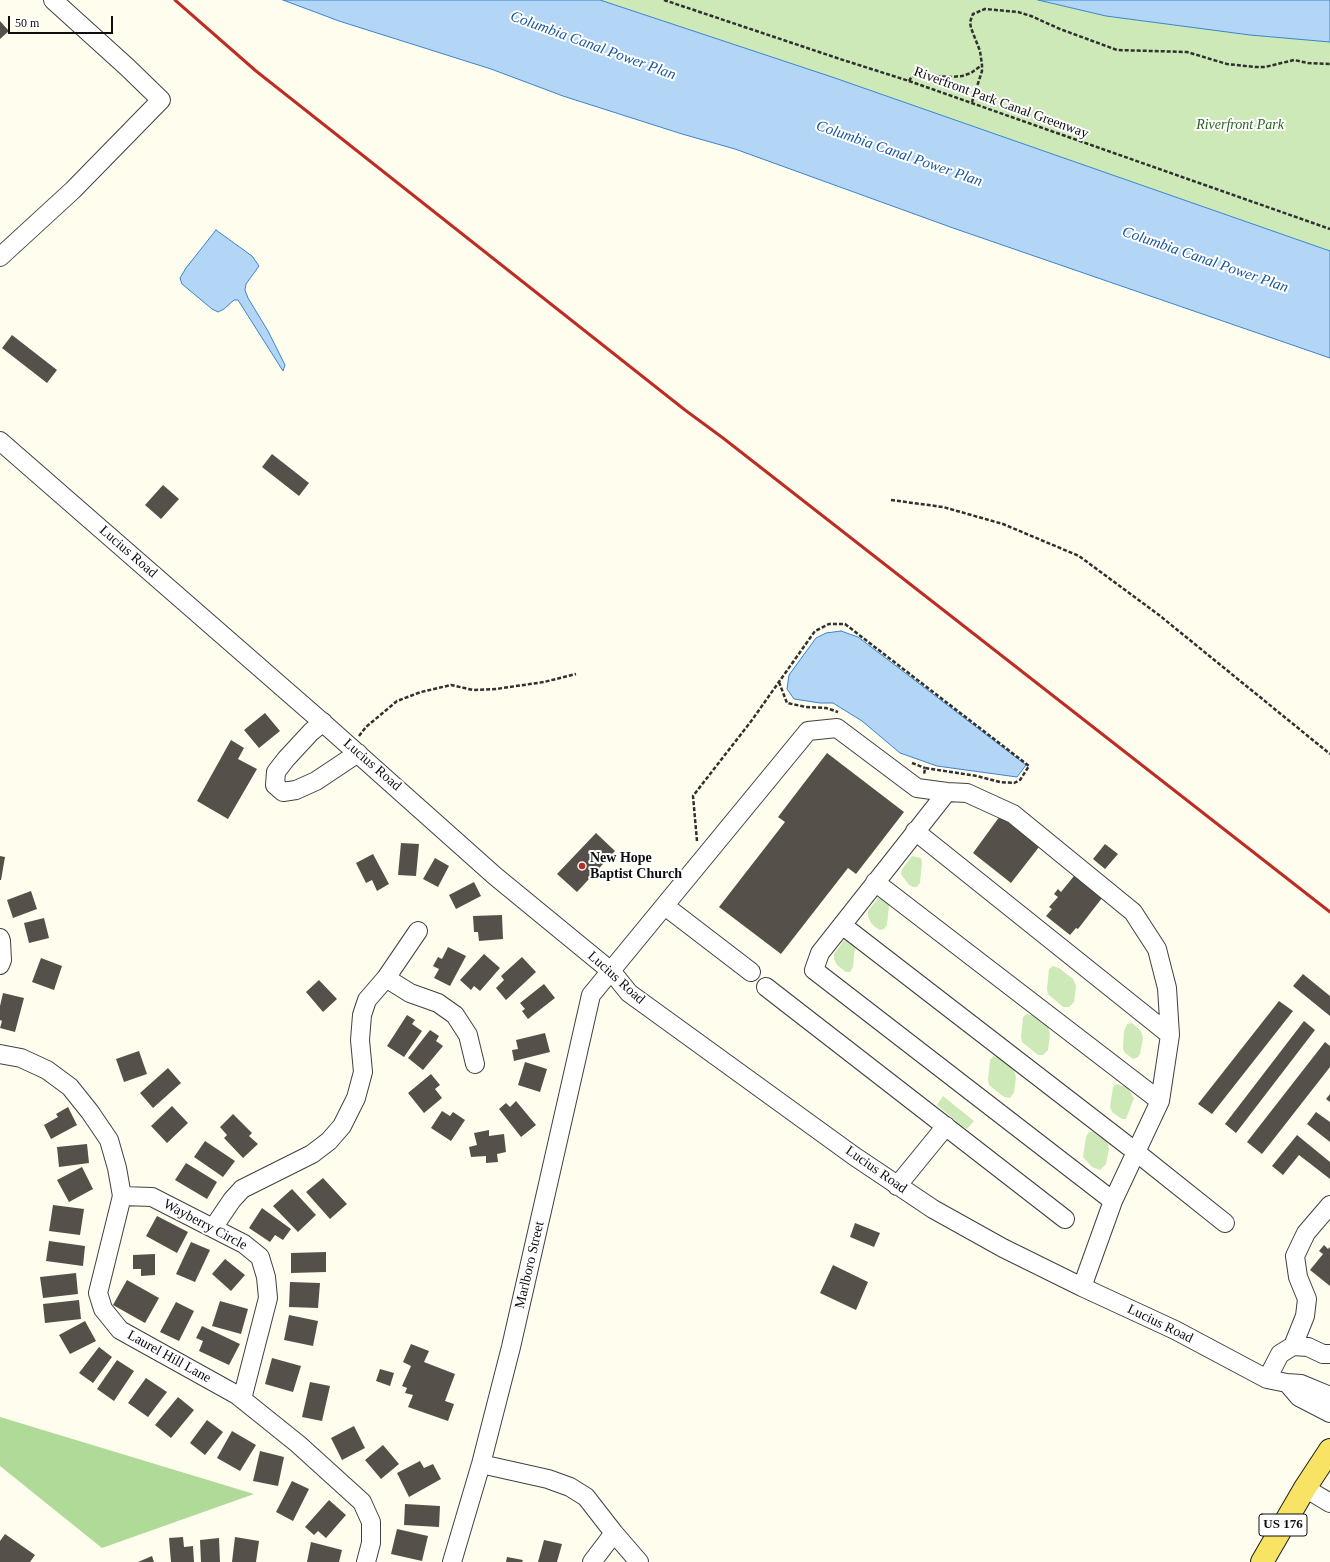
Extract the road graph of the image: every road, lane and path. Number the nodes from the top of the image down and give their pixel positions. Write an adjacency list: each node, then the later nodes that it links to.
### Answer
1 (53, 0): 8 (street)
2 (664, 0): 5 (path, Riverfront Park Canal Greenway)
3 (982, 64): 4 (path); 5 (path); 6 (path)
4 (1330, 64)
5 (909, 80): 6 (path, Riverfront Park Canal Greenway)
6 (972, 103): 7 (path, Riverfront Park Canal Greenway)
7 (1330, 229)
8 (0, 257)
9 (0, 441): 12 (street, Lucius Road)
10 (891, 500): 14 (path)
11 (576, 674): 13 (path)
12 (323, 722): 13 (street, Lucius Road); 13 (street)
13 (355, 750): 25 (street, Lucius Road)
14 (1330, 754)
15 (923, 788): 16 (street, Marlboro Street); 18 (path); 20 (street, Marlboro Street)
16 (947, 792): 17 (street); 29 (street, Marlboro Street)
17 (915, 831): 19 (street); 29 (street)
18 (697, 843)
19 (875, 882): 21 (street); 32 (street)
20 (665, 906): 25 (street, Marlboro Street); 26 (street)
21 (842, 925): 34 (street); 37 (street)
22 (418, 930): 27 (street)
23 (0, 938): 24 (street)
24 (0, 965)
25 (612, 972): 35 (street, Lucius Road); 51 (street, Marlboro Street)
26 (751, 972)
27 (386, 978): 31 (street); 41 (street)
28 (766, 987): 33 (street)
29 (1170, 1035): 32 (street, Marlboro Street)
30 (0, 1054): 36 (street, Laurel Hill Lane)
31 (475, 1064)
32 (1160, 1101): 34 (street, Marlboro Street)
33 (946, 1126): 35 (street); 39 (street)
34 (1136, 1152): 37 (street, Marlboro Street); 40 (street)
35 (897, 1186): 42 (street, Lucius Road)
36 (122, 1196): 41 (street, Wayberry Circle); 48 (street, Laurel Hill Lane)
37 (1113, 1201): 42 (street, Marlboro Street)
38 (1330, 1205): 43 (street)
39 (1065, 1219)
40 (1225, 1224)
41 (213, 1228): 48 (street, Wayberry Circle)
42 (1082, 1287): 45 (street, Lucius Road)
43 (1293, 1346): 44 (street); 45 (street)
44 (1330, 1354)
45 (1267, 1379): 46 (street, Lucius Road)
46 (1287, 1383): 47 (street, Lucius Road); 49 (street)
47 (1330, 1396)
48 (242, 1399): 55 (street, Laurel Hill Lane)
49 (1330, 1413)
50 (1330, 1450): 52 (main road, US 176)
51 (481, 1464): 54 (street); 56 (street, Marlboro Street)
52 (1305, 1488): 53 (street); 59 (main road, US 176)
53 (1330, 1503)
54 (614, 1534): 57 (street); 58 (street)
55 (366, 1562)
56 (452, 1562)
57 (592, 1562)
58 (639, 1562)
59 (1262, 1562)

